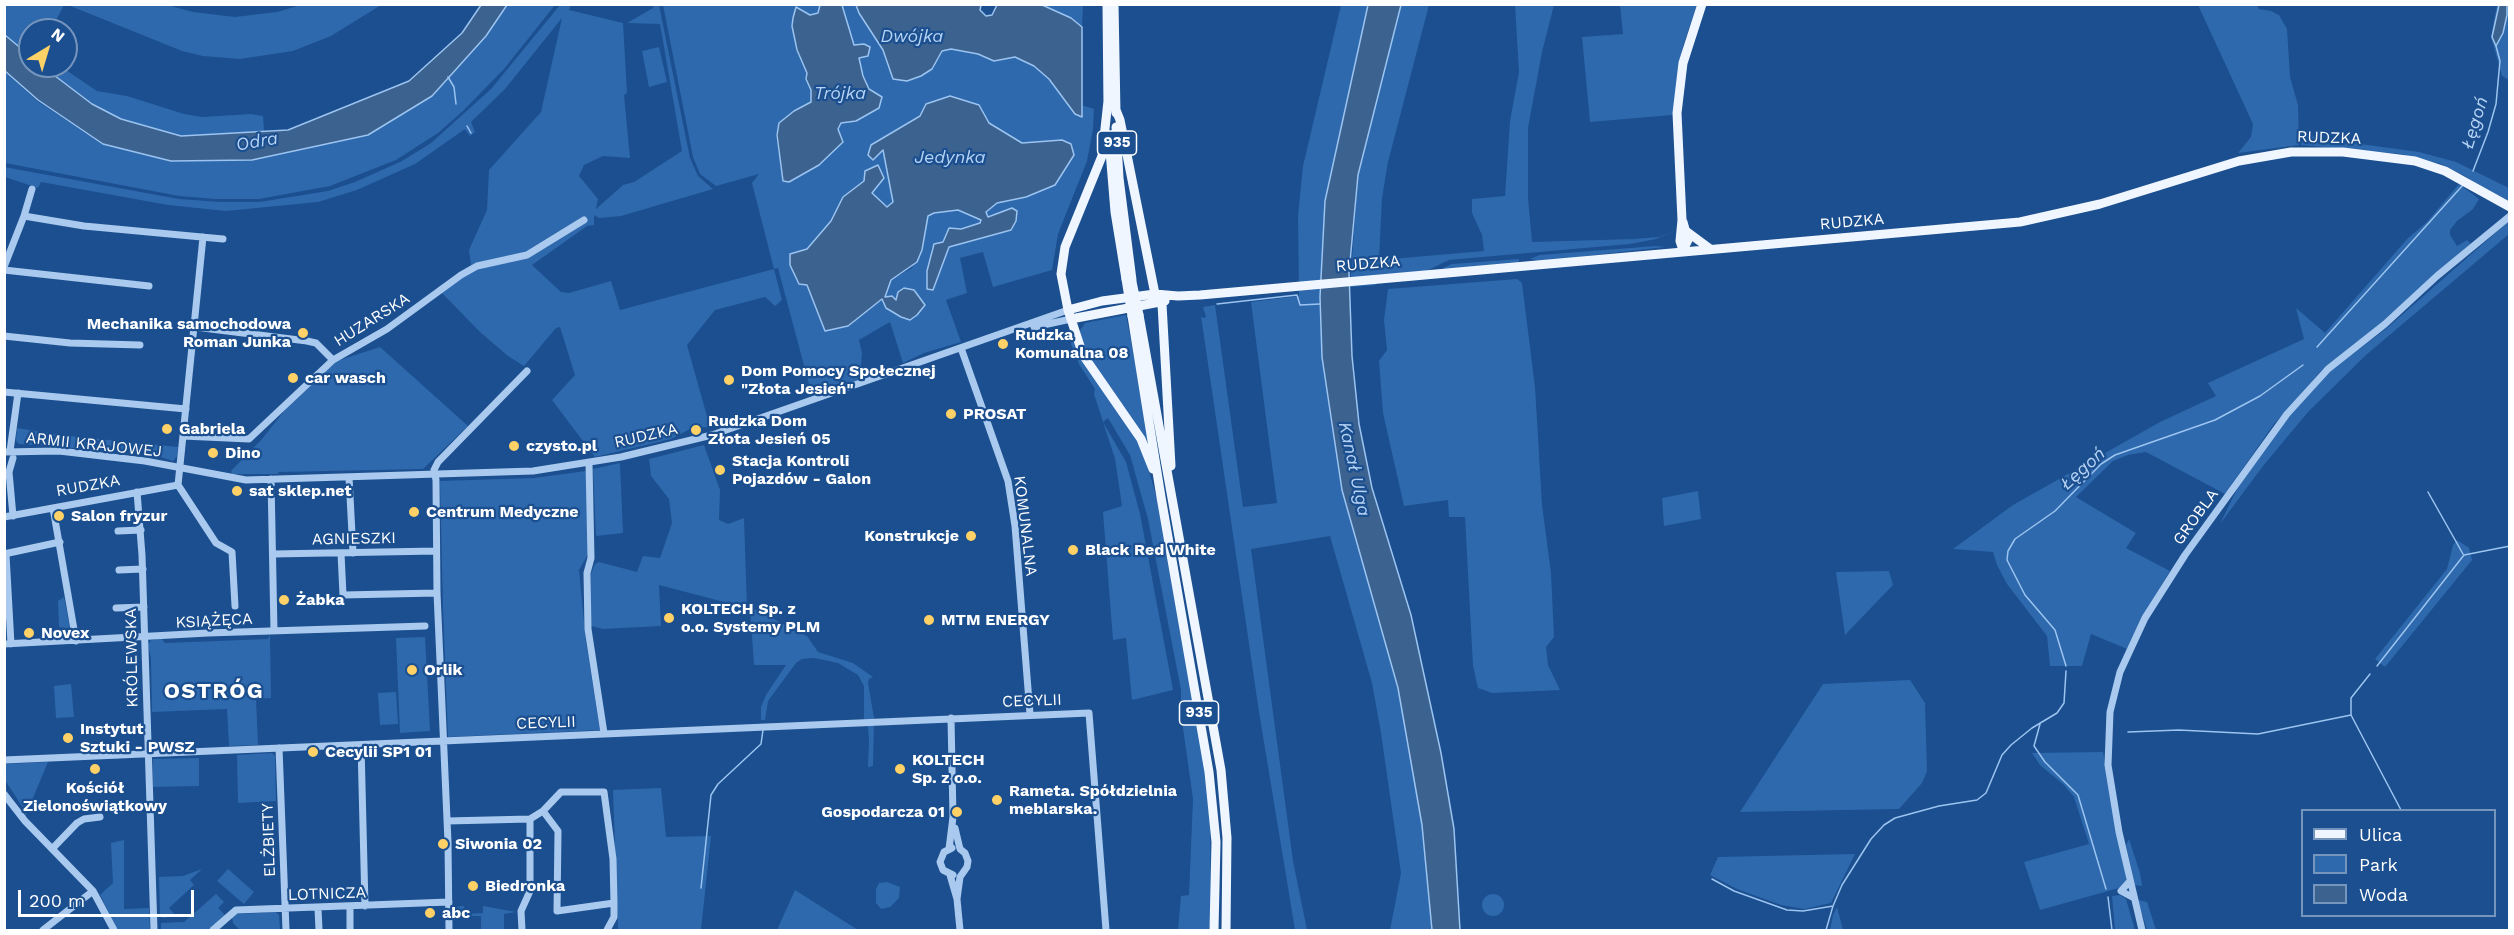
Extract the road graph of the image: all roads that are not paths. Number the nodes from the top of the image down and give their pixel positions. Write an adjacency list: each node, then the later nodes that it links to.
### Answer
1 (1107, 4): 4 (main road, 935)
2 (1114, 4): 5 (main road, 935)
3 (1702, 4): 11 (main road)
4 (1108, 101): 18 (main road, 935); 21 (main road)
5 (1116, 110): 18 (main road, 935); 20 (main road)
6 (32, 189): 8 (street)
7 (2510, 207): 14 (main road, RUDZKA)
8 (24, 216): 12 (street); 17 (street)
9 (2510, 216): 85 (street, GROBLA)
10 (584, 220): 27 (street, HUZARSKA)
11 (1683, 233): 14 (main road); 15 (main road); 16 (main road)
12 (203, 237): 13 (street); 23 (street)
13 (223, 239)
14 (1709, 248): 15 (main road, RUDZKA)
15 (1683, 250): 16 (main road, RUDZKA)
16 (1661, 252): 20 (main road, RUDZKA)
17 (4, 269): 19 (street)
18 (1129, 280): 22 (main road, 935, bridge)
19 (149, 286)
20 (1158, 298): 21 (main road, RUDZKA); 42 (main road)
21 (1069, 314): 26 (street, RUDZKA); 43 (main road)
22 (1136, 316): 42 (main road, 935); 43 (main road, 935)
23 (195, 327): 27 (street); 31 (street)
24 (4, 336): 25 (street)
25 (140, 345)
26 (961, 348): 34 (street, RUDZKA); 66 (street, KOMUNALNA)
27 (333, 360): 32 (street, HUZARSKA)
28 (526, 371): 36 (street)
29 (4, 392): 30 (street)
30 (18, 393): 31 (street); 33 (street)
31 (186, 409): 32 (street)
32 (183, 436): 35 (street)
33 (9, 454): 35 (street, ARMII KRAJOWEJ); 40 (street)
34 (589, 463): 36 (street, RUDZKA); 68 (street)
35 (181, 468): 38 (street, RUDZKA); 39 (street)
36 (435, 475): 37 (street, RUDZKA); 50 (street)
37 (349, 477): 38 (street, RUDZKA); 52 (street)
38 (271, 479): 54 (street)
39 (178, 485): 41 (street, RUDZKA); 58 (street)
40 (8, 491): 45 (street)
41 (137, 492): 44 (street, RUDZKA); 47 (street, KRÓLEWSKA)
42 (1173, 495): 108 (main road, 935)
43 (1161, 497): 107 (main road, 935)
44 (52, 508): 45 (street, RUDZKA); 49 (street)
45 (13, 516): 46 (street, RUDZKA)
46 (4, 517)
47 (141, 530): 48 (street); 55 (street, KRÓLEWSKA)
48 (118, 531)
49 (60, 542): 53 (street); 64 (street)
50 (436, 551): 52 (street, AGNIESZKI); 57 (street)
51 (341, 553): 52 (street, AGNIESZKI); 54 (street, AGNIESZKI); 57 (street)
52 (353, 553)
53 (5, 554): 65 (street)
54 (273, 554): 62 (street)
55 (143, 569): 56 (street); 59 (street, KRÓLEWSKA)
56 (119, 570)
57 (437, 593): 69 (street)
58 (236, 606)
59 (144, 607): 60 (street); 63 (street, KRÓLEWSKA)
60 (116, 608)
61 (425, 626): 62 (street, KSIĄŻĘCA)
62 (274, 631): 63 (street, KSIĄŻĘCA)
63 (145, 638): 64 (street, KSIĄŻĘCA); 72 (street, KRÓLEWSKA)
64 (76, 641): 65 (street, KSIĄŻĘCA)
65 (8, 644)
66 (1030, 714): 67 (street, CECYLII); 106 (street, CECYLII)
67 (951, 718): 68 (street, CECYLII); 77 (street)
68 (604, 733): 69 (street, CECYLII)
69 (443, 741): 70 (street, CECYLII); 79 (street)
70 (362, 745): 71 (street, CECYLII); 91 (street)
71 (279, 748): 72 (street, CECYLII); 94 (street, ELŻBIETY)
72 (148, 754): 73 (street, CECYLII); 97 (street, KRÓLEWSKA)
73 (4, 760)
74 (4, 794): 80 (street)
75 (543, 811): 78 (street); 90 (street); 90 (street)
76 (100, 817): 80 (street)
77 (953, 817): 81 (street); 82 (street)
78 (530, 819): 79 (street); 103 (street)
79 (447, 821): 89 (street)
80 (52, 849): 86 (street)
81 (949, 849): 82 (street); 84 (street)
82 (960, 849): 83 (street)
83 (961, 874): 84 (street); 88 (street)
84 (950, 875): 88 (street)
85 (2130, 881): 87 (street, GROBLA); 87 (street)
86 (93, 891): 95 (street); 96 (street)
87 (2134, 898): 109 (street, GROBLA)
88 (957, 899): 105 (street)
89 (449, 902): 91 (street, LOTNICZA); 102 (street)
90 (614, 903): 104 (street)
91 (365, 906): 92 (street, LOTNICZA)
92 (350, 907): 93 (street, LOTNICZA); 101 (street)
93 (318, 908): 94 (street, LOTNICZA); 100 (street)
94 (285, 909): 98 (street, LOTNICZA); 99 (street, ELŻBIETY)
95 (43, 930)
96 (114, 930)
97 (154, 930)
98 (213, 930)
99 (286, 930)
100 (318, 930)
101 (350, 930)
102 (449, 930)
103 (522, 930)
104 (607, 930)
105 (960, 930)
106 (1106, 930)
107 (1214, 930)
108 (1226, 930)
109 (2142, 930)

